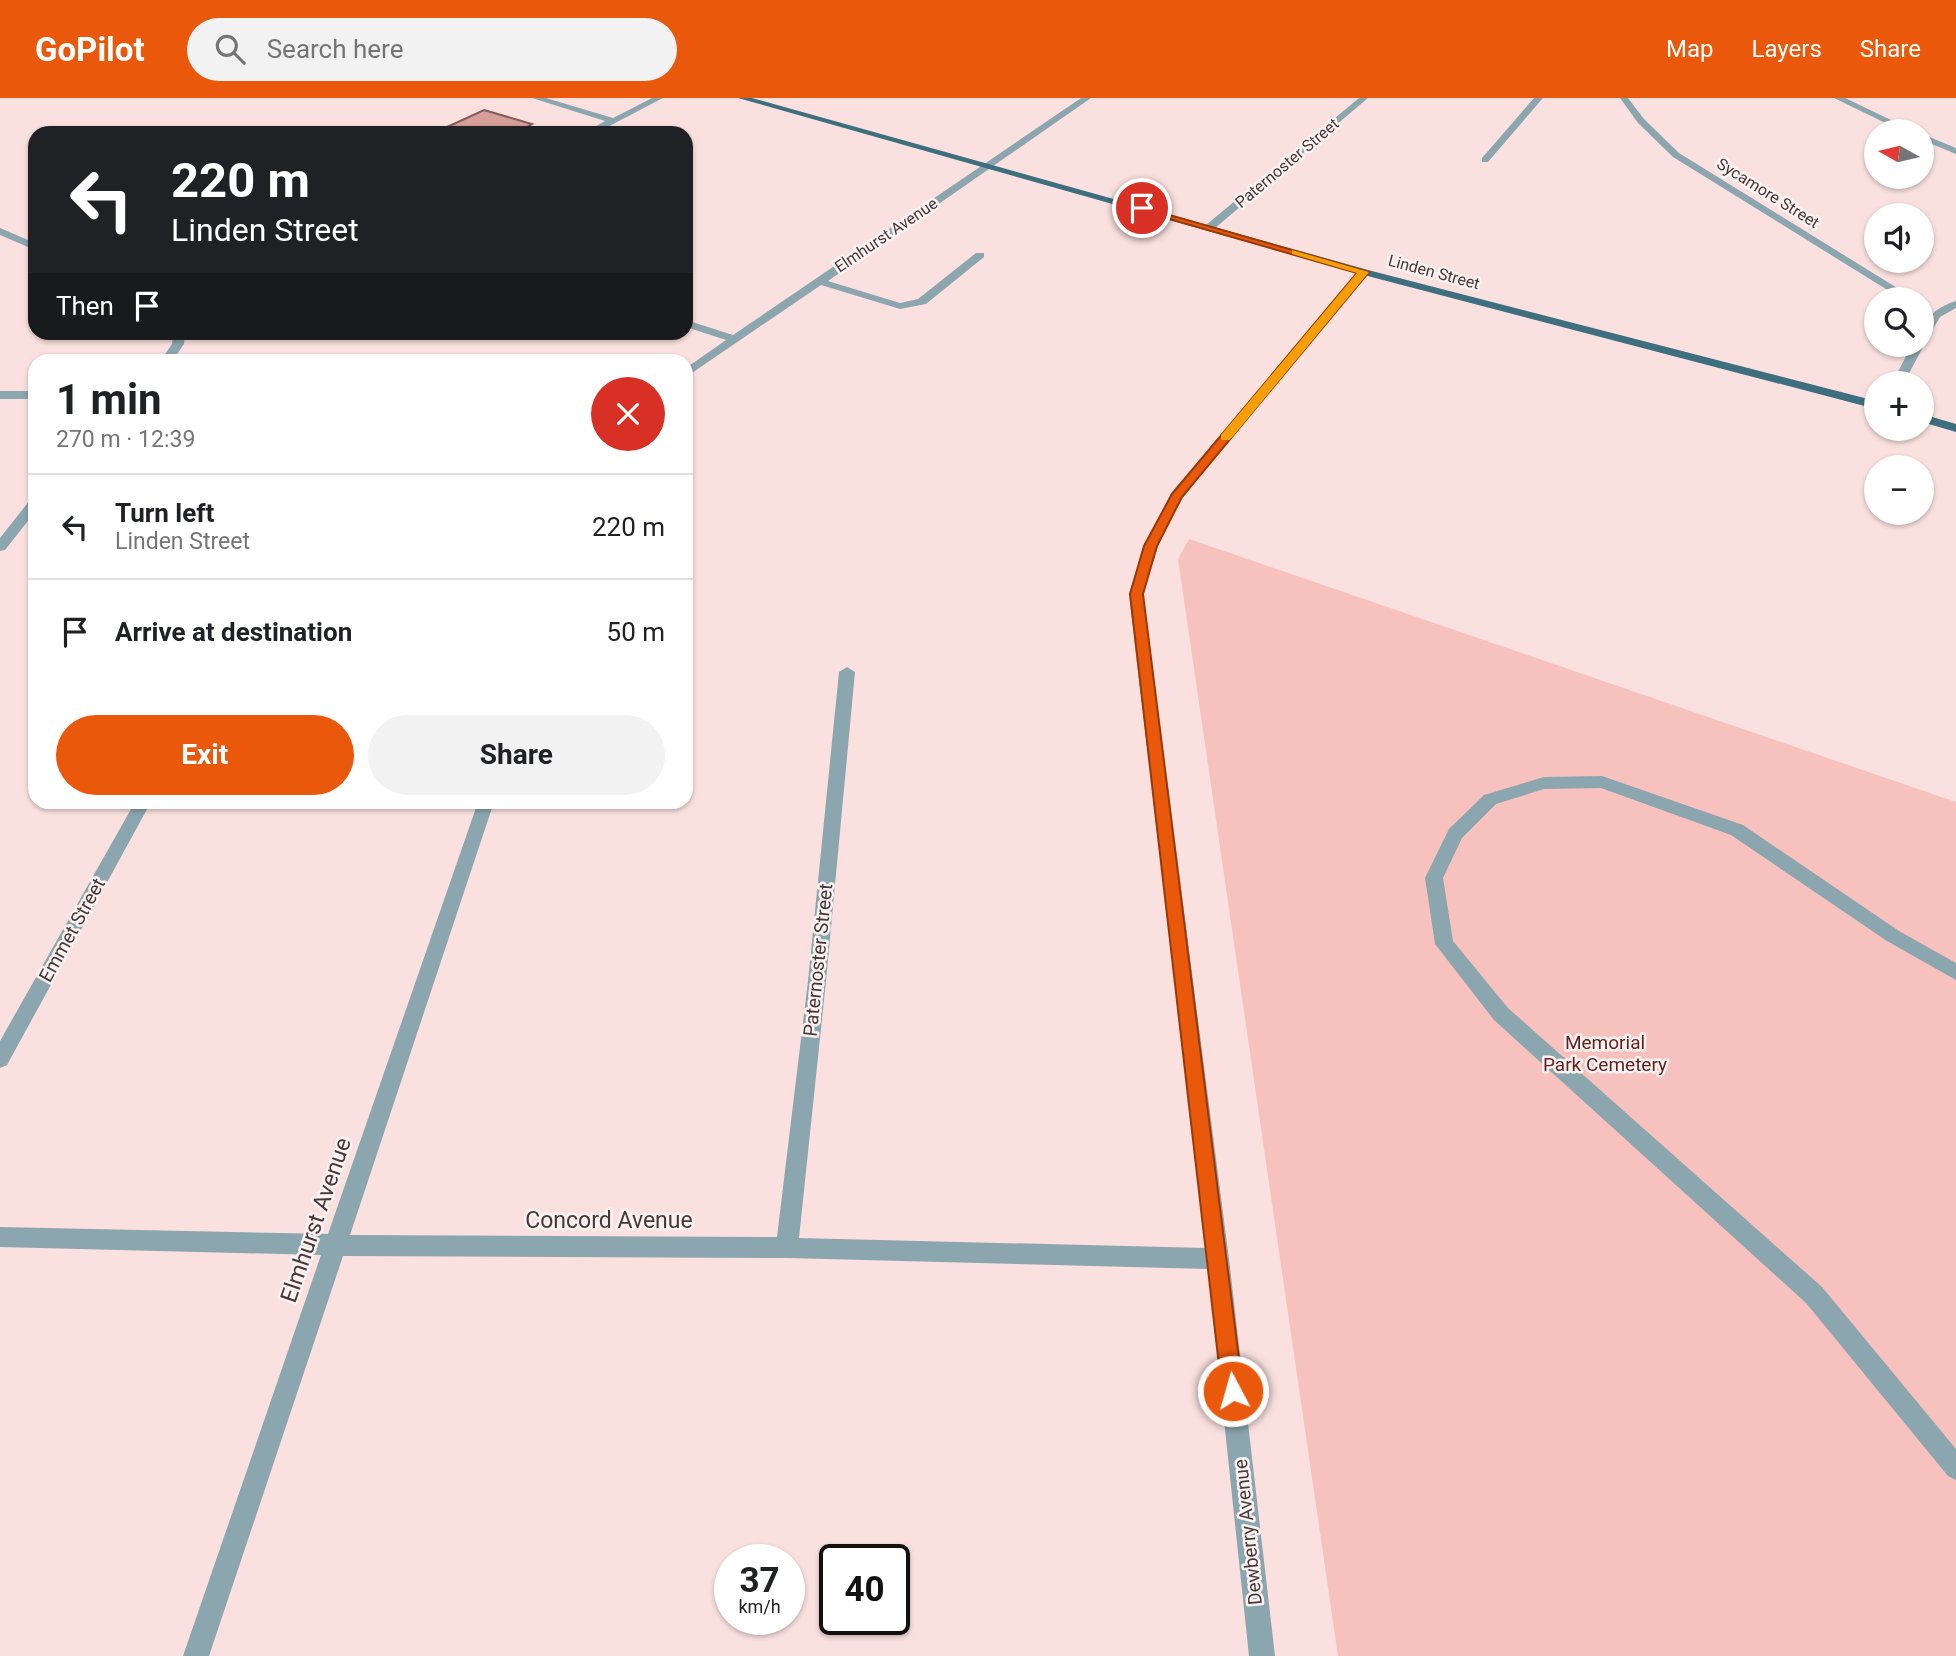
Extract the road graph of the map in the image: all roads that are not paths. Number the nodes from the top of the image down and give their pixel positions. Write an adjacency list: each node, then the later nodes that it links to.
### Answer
1 (536, 98): 10 (street)
2 (659, 98): 10 (street)
3 (742, 98): 15 (main road, Linden Street)
4 (1087, 98): 15 (street, Elmhurst Avenue)
5 (1364, 98): 16 (street, Paternoster Street)
6 (1539, 98): 14 (street)
7 (1624, 98): 22 (street, Sycamore Street)
8 (1838, 98): 9 (street)
9 (1883, 119)
10 (614, 121): 11 (street)
11 (604, 126)
12 (1934, 142): 13 (street)
13 (1956, 151)
14 (1485, 160)
15 (988, 166): 16 (main road, Linden Street); 21 (street, Elmhurst Avenue)
16 (1210, 227): 20 (main road, Linden Street)
17 (0, 231): 18 (street)
18 (28, 244)
19 (980, 255): 21 (street)
20 (1364, 272): 30 (main road, Linden Street); 43 (street, Dewberry Avenue)
21 (818, 281): 26 (street, Elmhurst Avenue)
22 (1890, 287)
23 (1956, 304): 24 (street)
24 (1935, 315)
25 (693, 325): 26 (street)
26 (733, 339): 27 (street, Elmhurst Avenue)
27 (693, 368)
28 (0, 395): 29 (street)
29 (28, 395)
30 (1864, 402)
31 (1934, 422): 32 (main road)
32 (1956, 428)
33 (28, 512): 34 (street)
34 (0, 547)
35 (847, 672): 42 (street, Paternoster Street)
36 (139, 809): 39 (street, Emmet Street)
37 (484, 809): 41 (street, Elmhurst Avenue)
38 (1956, 972): 44 (street)
39 (0, 1059)
40 (0, 1237): 41 (street, Concord Avenue)
41 (335, 1245): 42 (street, Concord Avenue); 45 (street, Elmhurst Avenue)
42 (787, 1248): 43 (street, Concord Avenue)
43 (1218, 1259): 46 (street, Dewberry Avenue)
44 (1956, 1468)
45 (196, 1656)
46 (1262, 1656)

